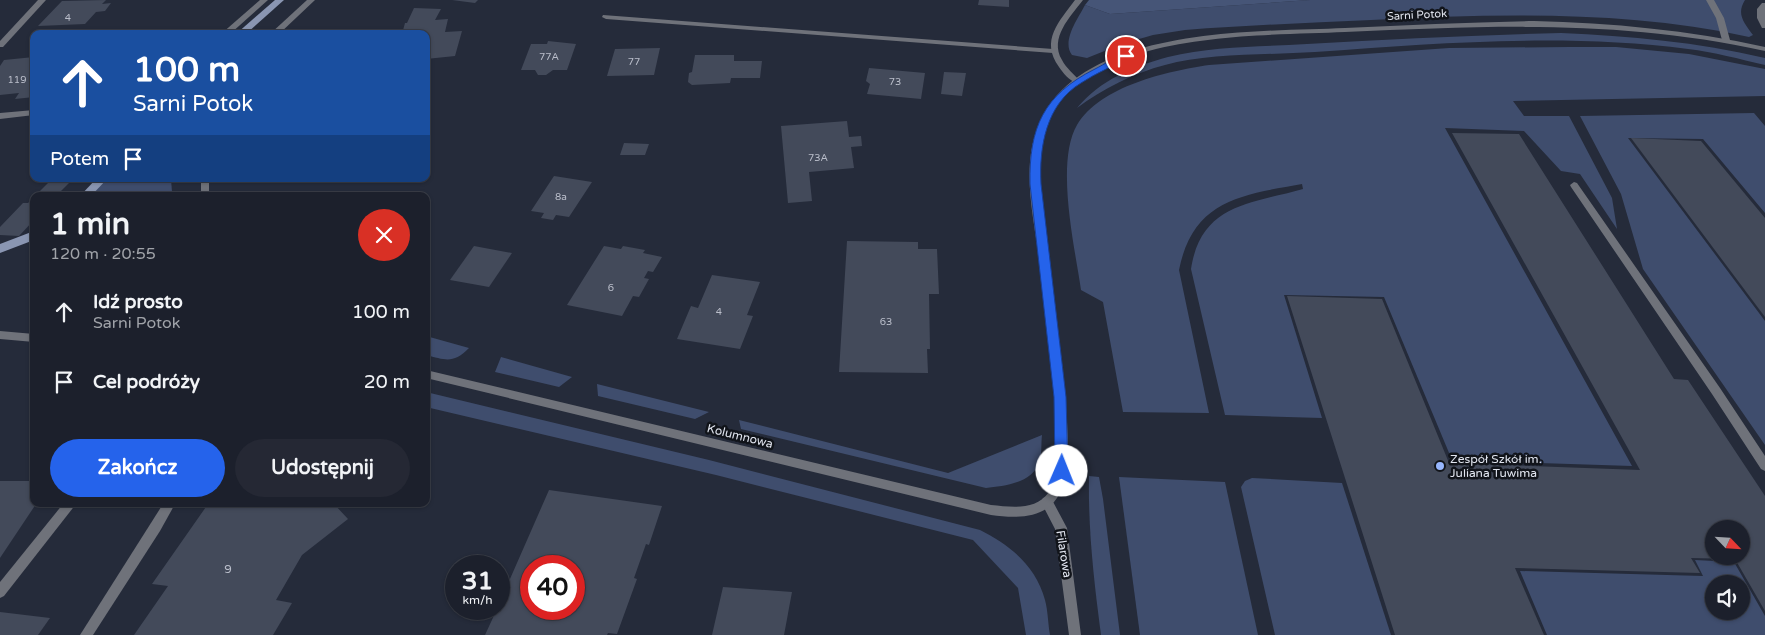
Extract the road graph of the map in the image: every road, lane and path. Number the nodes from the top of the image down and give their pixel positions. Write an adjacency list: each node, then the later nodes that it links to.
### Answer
1 (42, 0): 12 (street)
2 (264, 0): 9 (street)
3 (311, 0): 10 (street)
4 (1079, 0): 14 (street)
5 (1710, 0): 11 (street)
6 (1765, 5): 8 (street)
7 (606, 17): 14 (street)
8 (1765, 26)
9 (230, 30)
10 (278, 30)
11 (1726, 40): 13 (street, Sarni Potok); 15 (street, Sarni Potok)
12 (0, 45)
13 (1765, 49)
14 (1053, 51): 15 (street)
15 (1076, 81): 23 (street)
16 (30, 112): 17 (street)
17 (0, 116)
18 (1574, 184): 22 (street)
19 (0, 335): 20 (street)
20 (30, 338)
21 (430, 375): 23 (street, Kolumnowa)
22 (1765, 466)
23 (1047, 502): 28 (street, Filarowa)
24 (68, 507): 26 (street)
25 (167, 507): 27 (street)
26 (0, 592)
27 (86, 635)
28 (1075, 635)

